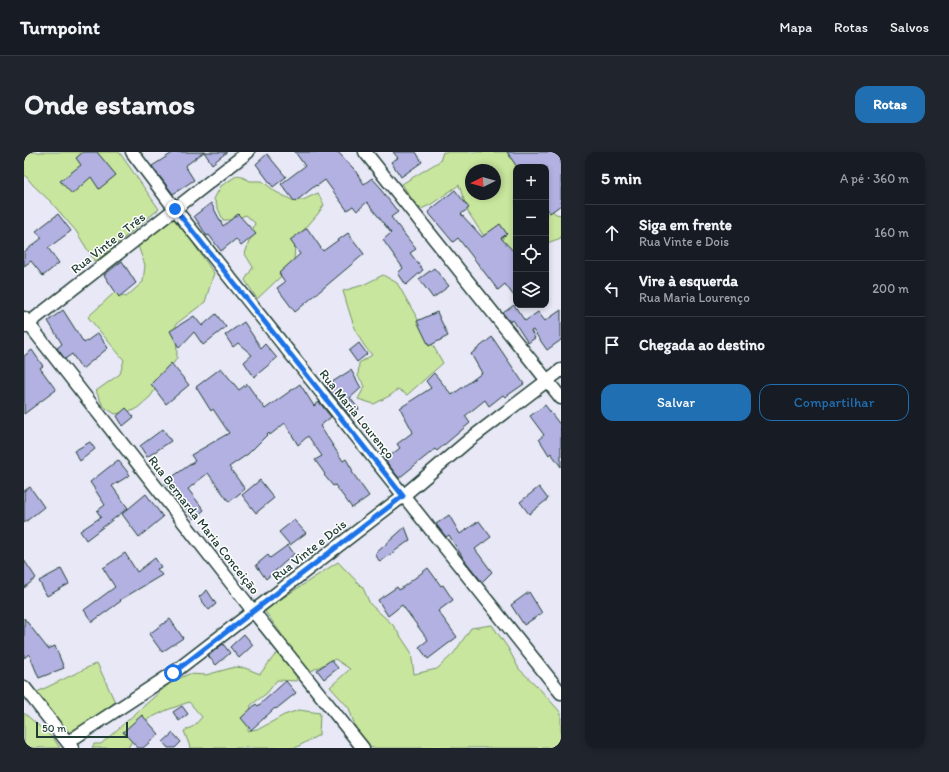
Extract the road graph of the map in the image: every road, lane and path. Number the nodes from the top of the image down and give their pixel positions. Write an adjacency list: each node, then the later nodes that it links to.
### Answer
1 (132, 152): 4 (street, Rua Maria Lourenço)
2 (248, 152): 4 (street, Rua Vinte e Três)
3 (365, 152): 7 (street)
4 (175, 209): 5 (street, Rua Vinte e Três); 9 (street, Rua Maria Lourenço)
5 (26, 323): 10 (street, Rua Bernarda Maria Conceição)
6 (561, 370): 7 (street, Rua Vinte e Dois)
7 (548, 381): 8 (street); 9 (street, Rua Vinte e Dois)
8 (561, 398)
9 (403, 496): 10 (street, Rua Vinte e Dois); 12 (street, Rua Maria Lourenço)
10 (253, 611): 13 (street, Rua Vinte e Dois); 14 (street, Rua Bernarda Maria Conceição)
11 (24, 687): 13 (street)
12 (561, 693)
13 (70, 745)
14 (363, 748)

